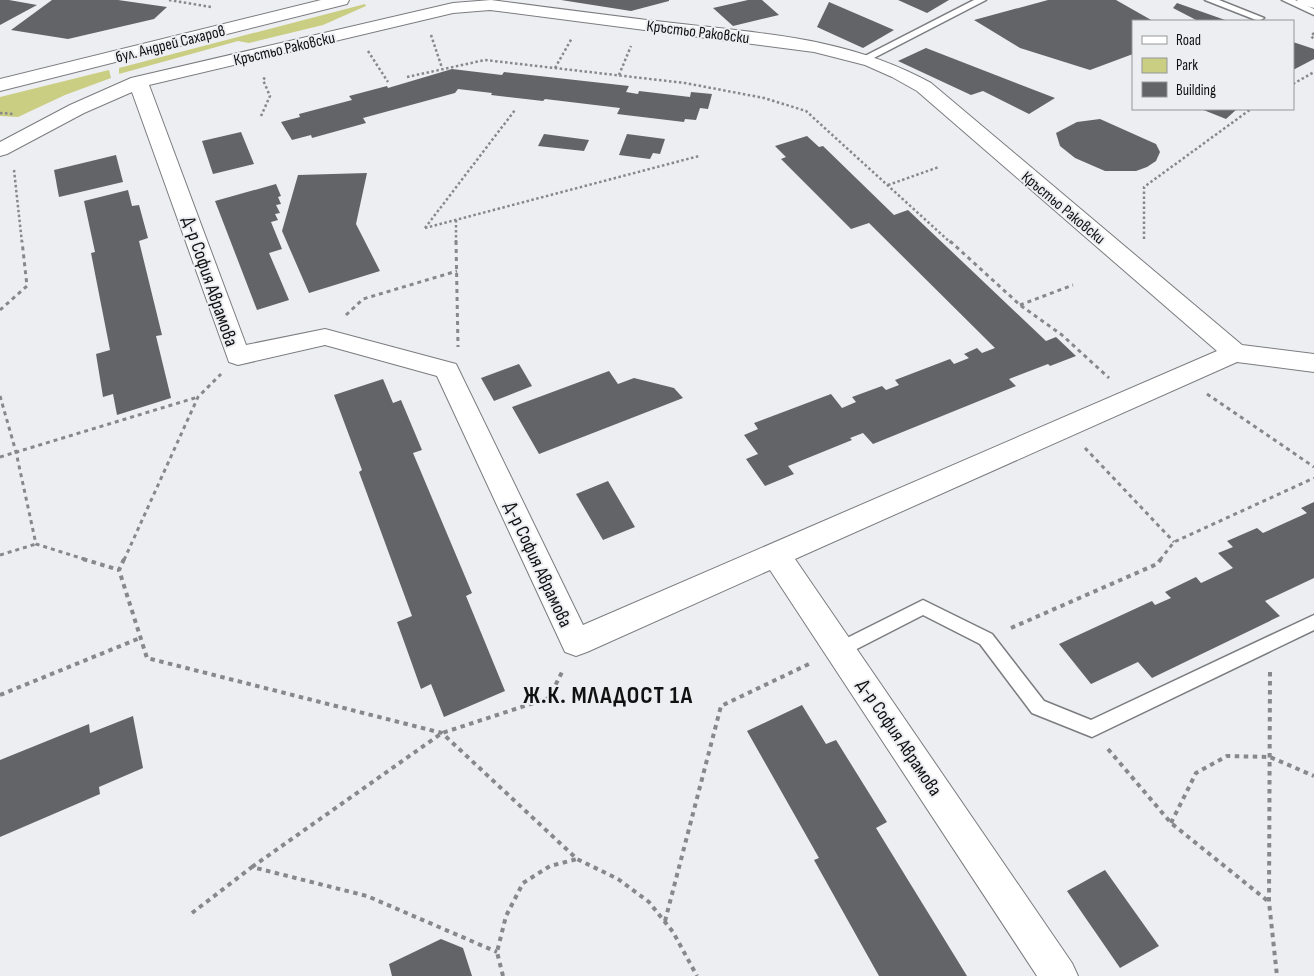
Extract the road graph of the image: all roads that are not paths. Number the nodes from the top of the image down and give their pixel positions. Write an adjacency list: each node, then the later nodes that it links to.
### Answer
1 (280, 0): 12 (street, бул. Андрей Сахаров)
2 (341, 0): 14 (street, бул. Андрей Сахаров)
3 (981, 0): 11 (lane)
4 (1210, 0): 10 (lane)
5 (1288, 0): 9 (lane)
6 (1305, 0): 7 (street)
7 (1314, 3)
8 (426, 9): 11 (street, Кръстьо Раковски); 13 (street, Кръстьо Раковски)
9 (1314, 12)
10 (1259, 18)
11 (864, 59): 16 (street, Кръстьо Раковски)
12 (0, 70)
13 (138, 82): 15 (street, Кръстьо Раковски); 18 (street, Д-р София Аврамова)
14 (0, 85)
15 (5, 148)
16 (1235, 353): 17 (street); 18 (street)
17 (1314, 363)
18 (776, 555): 20 (street, Д-р София Аврамова)
19 (1314, 622): 20 (lane)
20 (841, 649): 21 (street, Д-р София Аврамова)
21 (1059, 976)

